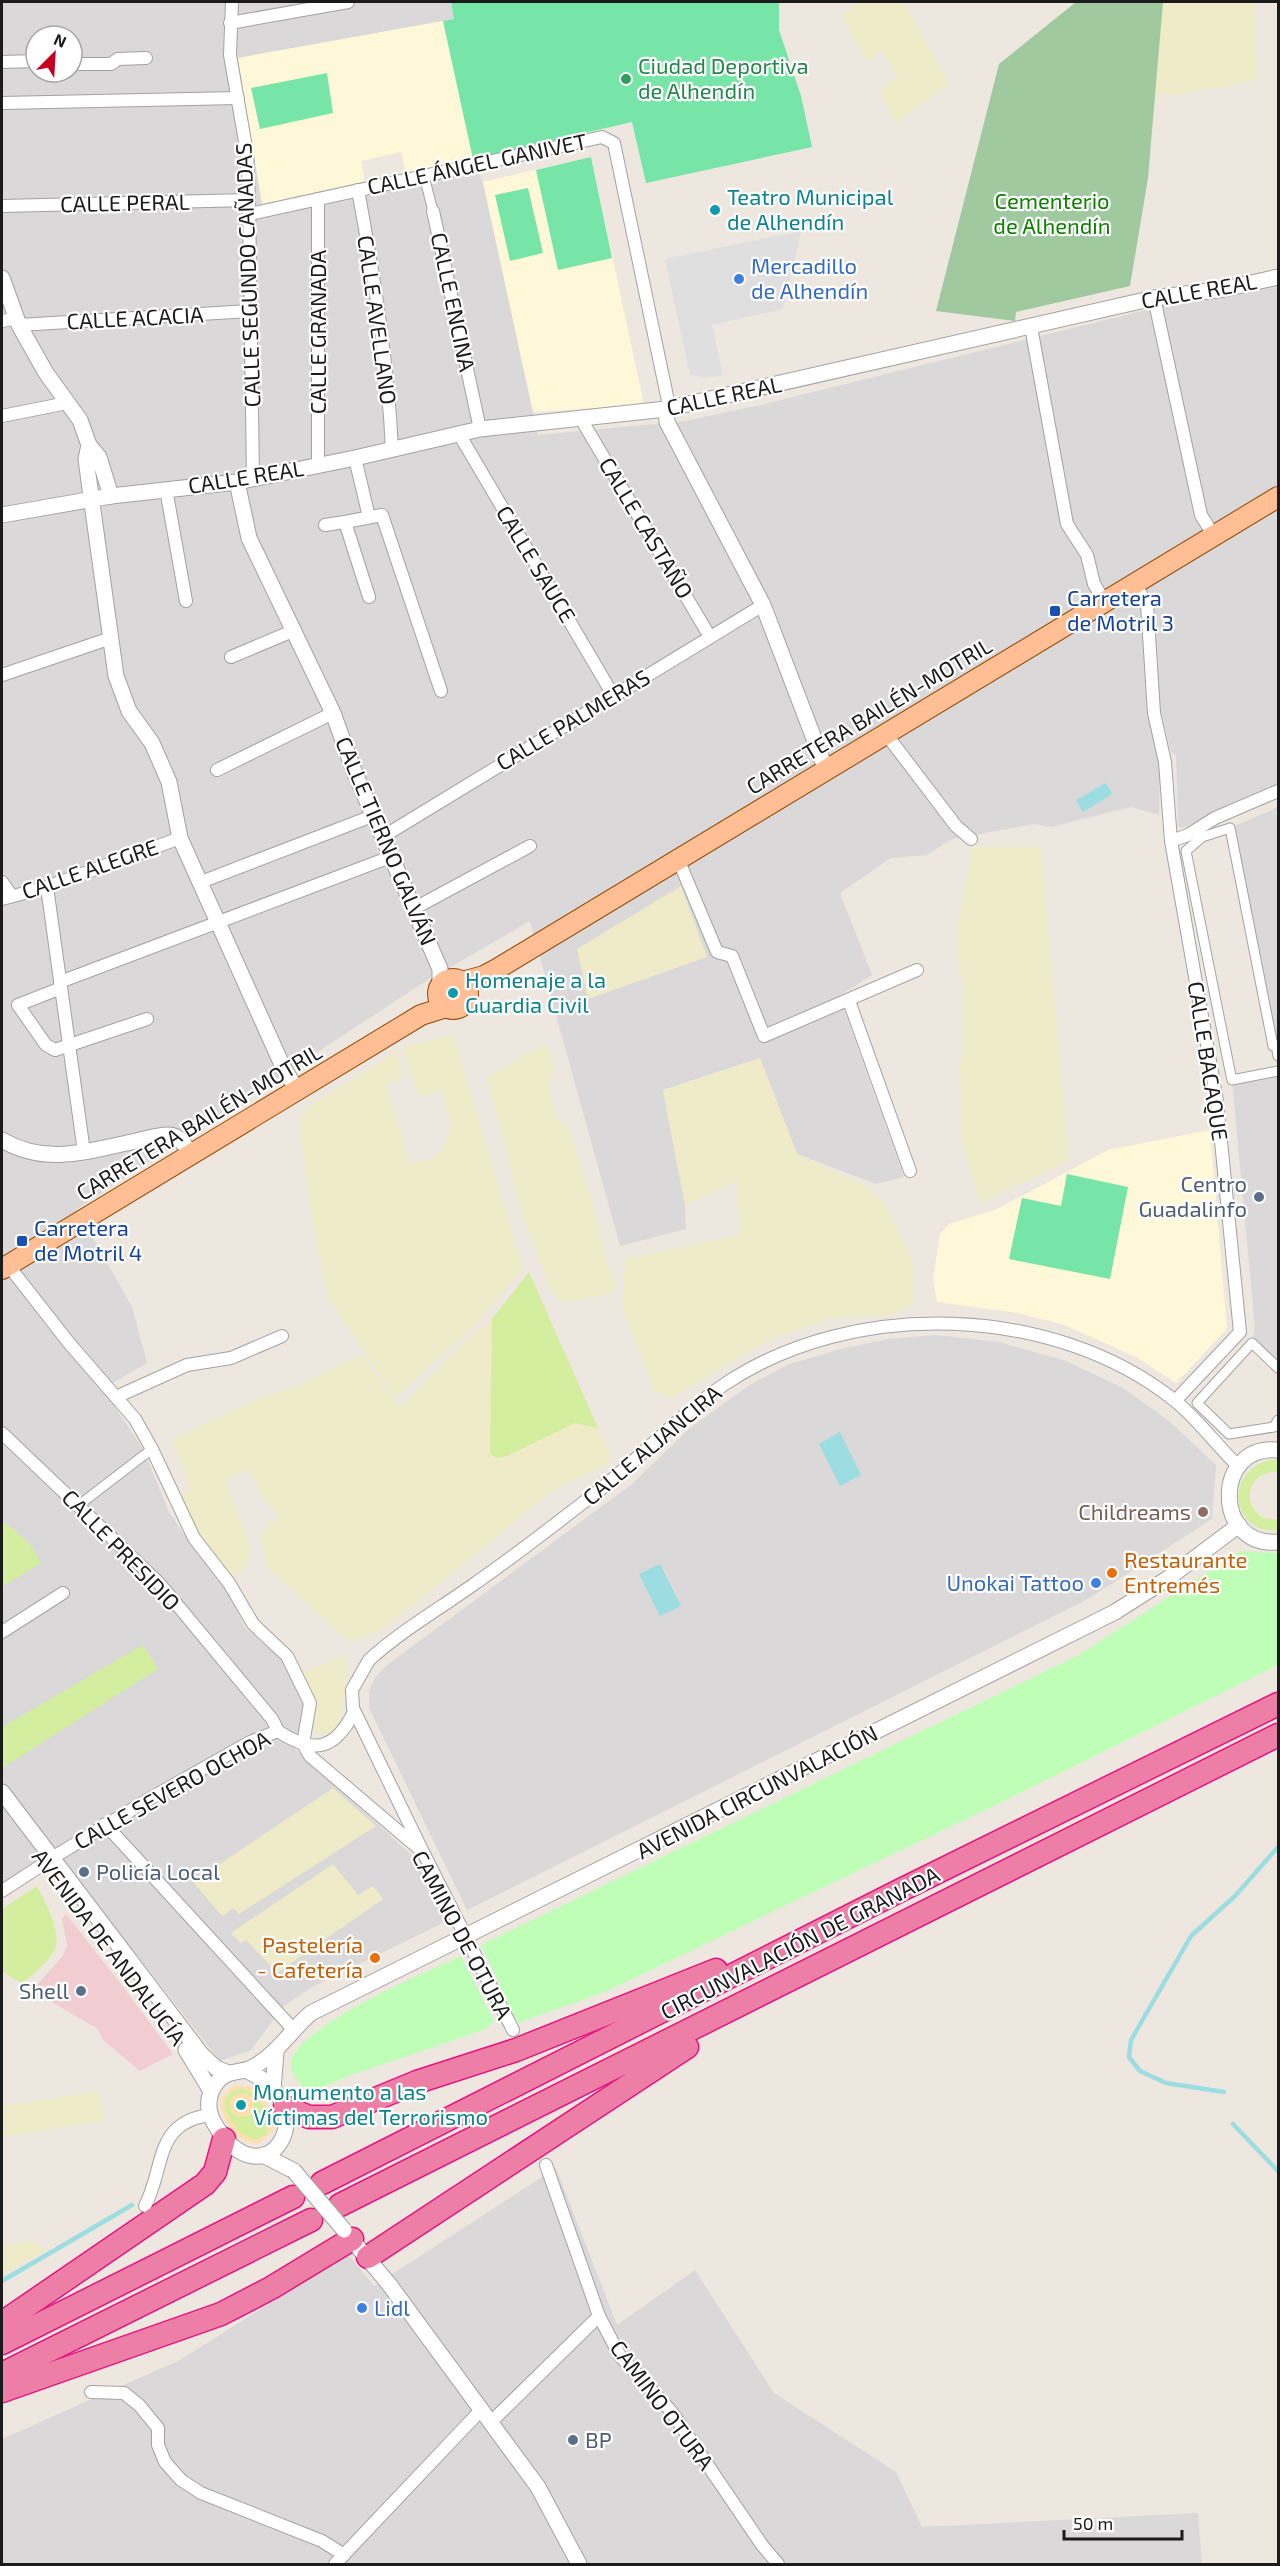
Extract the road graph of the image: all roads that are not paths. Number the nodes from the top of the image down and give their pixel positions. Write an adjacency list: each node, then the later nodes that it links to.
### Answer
1 (232, 2): 3 (street, CALLE SEGUNDO CAÑADAS)
2 (348, 2): 3 (street)
3 (230, 23): 8 (street, CALLE SEGUNDO CAÑADAS)
4 (146, 58): 7 (street)
5 (24, 61): 6 (street)
6 (2, 62)
7 (84, 64)
8 (238, 98): 9 (street); 13 (street, CALLE SEGUNDO CAÑADAS)
9 (2, 103)
10 (424, 176): 11 (street, CALLE ÁNGEL GANIVET); 15 (street, CALLE ENCINA); 24 (street, CALLE ÁNGEL GANIVET)
11 (358, 190): 12 (street, CALLE ÁNGEL GANIVET); 30 (street, CALLE AVELLANO)
12 (318, 199): 16 (street, CALLE ÁNGEL GANIVET); 32 (street, CALLE GRANADA)
13 (249, 200): 14 (street, CALLE PERAL); 16 (street, CALLE SEGUNDO CAÑADAS)
14 (2, 206)
15 (433, 211): 27 (street, CALLE ENCINA)
16 (250, 214): 20 (street, CALLE SEGUNDO CAÑADAS)
17 (1278, 277): 19 (street, CALLE REAL)
18 (2, 278): 21 (street)
19 (1155, 298): 22 (street, CALLE REAL); 43 (street)
20 (250, 311): 21 (street, CALLE ACACIA); 33 (street, CALLE SEGUNDO CAÑADAS)
21 (12, 321): 23 (street)
22 (1031, 327): 24 (street, CALLE REAL); 47 (street)
23 (67, 403): 25 (street); 29 (street)
24 (666, 409): 26 (street, CALLE REAL); 48 (street)
25 (2, 416)
26 (581, 419): 27 (street, CALLE REAL); 50 (street, CALLE CASTAÑO)
27 (480, 429): 28 (street, CALLE REAL)
28 (459, 434): 30 (street, CALLE REAL); 55 (street, CALLE SAUCE)
29 (88, 445): 36 (street); 38 (street)
30 (392, 450): 31 (street, CALLE REAL)
31 (355, 458): 32 (street, CALLE REAL); 40 (street)
32 (318, 466): 33 (street, CALLE REAL)
33 (253, 478): 34 (street, CALLE REAL)
34 (237, 482): 35 (street, CALLE REAL); 49 (street, CALLE TIERNO GALVÁN)
35 (166, 489): 36 (street, CALLE REAL); 46 (street, CALLE REAL)
36 (111, 496): 38 (street, CALLE REAL)
37 (1278, 497): 43 (main road, CARRETERA BAILÉN-MOTRIL)
38 (91, 499): 39 (street, CALLE REAL); 51 (street)
39 (2, 515)
40 (369, 517): 41 (street); 54 (street)
41 (345, 522): 42 (street); 45 (street)
42 (325, 525)
43 (1214, 536): 44 (main road, CARRETERA BAILÉN-MOTRIL)
44 (1135, 584): 47 (main road, CARRETERA BAILÉN-MOTRIL); 65 (street, CALLE BACAQUE)
45 (369, 597)
46 (186, 601)
47 (1105, 602): 57 (main road, CARRETERA BAILÉN-MOTRIL)
48 (763, 605): 50 (street, CALLE PALMERAS); 59 (street)
49 (295, 630): 52 (street); 56 (street, CALLE TIERNO GALVÁN)
50 (710, 637): 55 (street, CALLE PALMERAS)
51 (111, 638): 53 (street); 63 (street)
52 (231, 657)
53 (2, 675)
54 (441, 691)
55 (613, 695): 62 (street, CALLE PALMERAS)
56 (333, 713): 58 (street, CALLE TIERNO GALVÁN); 62 (street, CALLE TIERNO GALVÁN)
57 (886, 734): 59 (main road, CARRETERA BAILÉN-MOTRIL); 64 (street)
58 (218, 770)
59 (826, 770): 68 (main road, CARRETERA BAILÉN-MOTRIL)
60 (1278, 791): 65 (street)
61 (367, 818): 70 (street)
62 (384, 836): 73 (street, CALLE TIERNO GALVÁN)
63 (180, 838): 70 (street); 71 (street, CALLE ALEGRE)
64 (971, 839)
65 (1171, 841): 92 (street, CALLE BACAQUE)
66 (530, 846): 73 (street)
67 (385, 859): 74 (street)
68 (678, 859): 77 (main road, CARRETERA BAILÉN-MOTRIL); 78 (street)
69 (2, 882): 72 (street)
70 (201, 882): 74 (street)
71 (47, 887): 72 (street, CALLE ALEGRE); 76 (street)
72 (6, 897)
73 (415, 908): 77 (street, CALLE TIERNO GALVÁN)
74 (218, 922): 76 (street); 83 (street)
75 (917, 970): 78 (street)
76 (60, 985): 80 (street); 80 (street)
77 (449, 987): 83 (main road, CARRETERA BAILÉN-MOTRIL)
78 (849, 1001): 87 (street)
79 (147, 1019): 80 (street)
80 (69, 1046): 85 (street)
81 (1278, 1056): 82 (street)
82 (1278, 1071)
83 (297, 1090): 86 (main road, CARRETERA BAILÉN-MOTRIL)
84 (2, 1140): 85 (street)
85 (84, 1152): 86 (street)
86 (190, 1155): 88 (main road, CARRETERA BAILÉN-MOTRIL)
87 (910, 1171)
88 (8, 1267): 91 (street)
89 (282, 1336): 91 (street)
90 (1278, 1368): 93 (street)
91 (117, 1397): 95 (street)
92 (1175, 1401): 97 (street, CALLE ALJANCIRA); 104 (street, CALLE ALJANCIRA)
93 (1278, 1420)
94 (2, 1433): 98 (street, CALLE PRESIDIO)
95 (152, 1449): 98 (street); 109 (street)
96 (1278, 1450): 97 (street)
97 (1239, 1467): 99 (street)
98 (79, 1504): 105 (street, CALLE PRESIDIO)
99 (1239, 1525): 100 (street); 118 (street, AVENIDA CIRCUNVALACIÓN)
100 (1278, 1542)
101 (63, 1593): 102 (street)
102 (2, 1632)
103 (1278, 1704): 119 (highway, CIRCUNVALACIÓN DE GRANADA)
104 (354, 1712): 106 (street, CALLE ALJANCIRA); 108 (street)
105 (278, 1731): 109 (street, CALLE SEVERO OCHOA); 114 (street, CALLE SEVERO OCHOA)
106 (344, 1733): 108 (street); 110 (street)
107 (1278, 1735): 120 (highway, CIRCUNVALACIÓN DE GRANADA)
108 (368, 1736): 115 (street)
109 (303, 1744): 110 (street, CALLE SEVERO OCHOA); 111 (street, CAMINO DE OTURA)
110 (326, 1744): 111 (street)
111 (327, 1771): 115 (street, CAMINO DE OTURA)
112 (2, 1792): 116 (street, AVENIDA DE ANDALUCÍA)
113 (2, 1806): 116 (street, AVENIDA DE ANDALUCÍA)
114 (105, 1824): 116 (street, CALLE SEVERO OCHOA); 121 (street)
115 (423, 1852): 118 (street, CAMINO DE OTURA)
116 (49, 1860): 117 (street, CALLE SEVERO OCHOA); 125 (street, AVENIDA DE ANDALUCÍA); 126 (street, AVENIDA DE ANDALUCÍA)
117 (2, 1891)
118 (464, 1934): 121 (street, AVENIDA CIRCUNVALACIÓN); 122 (street, CAMINO DE OTURA)
119 (767, 1960): 127 (highway); 134 (highway, CIRCUNVALACIÓN DE GRANADA)
120 (751, 1999): 136 (highway, CIRCUNVALACIÓN DE GRANADA); 140 (highway)
121 (292, 2028): 123 (street, AVENIDA CIRCUNVALACIÓN)
122 (513, 2030)
123 (276, 2052): 124 (street, AVENIDA CIRCUNVALACIÓN); 127 (street, AVENIDA CIRCUNVALACIÓN)
124 (245, 2070): 125 (street); 127 (street)
125 (228, 2073): 126 (street)
126 (211, 2091): 128 (street)
127 (279, 2098): 130 (street)
128 (210, 2115): 129 (street); 137 (street)
129 (224, 2139): 131 (street); 142 (highway)
130 (284, 2140): 131 (street); 133 (street)
131 (263, 2156): 133 (street)
132 (546, 2165): 141 (street, CAMINO OTURA)
133 (294, 2171): 139 (street, bridge)
134 (322, 2183)
135 (293, 2197): 143 (highway)
136 (340, 2205)
137 (145, 2206)
138 (311, 2220): 144 (highway)
139 (348, 2235): 140 (street); 145 (highway)
140 (368, 2257): 147 (street)
141 (599, 2316): 148 (street); 152 (street, CAMINO OTURA)
142 (2, 2322)
143 (2, 2343)
144 (2, 2374)
145 (2, 2391)
146 (91, 2392): 149 (street)
147 (482, 2409): 148 (street); 149 (street)
148 (491, 2422): 150 (street)
149 (344, 2555): 151 (street)
150 (576, 2563)
151 (335, 2565)
152 (778, 2565)

